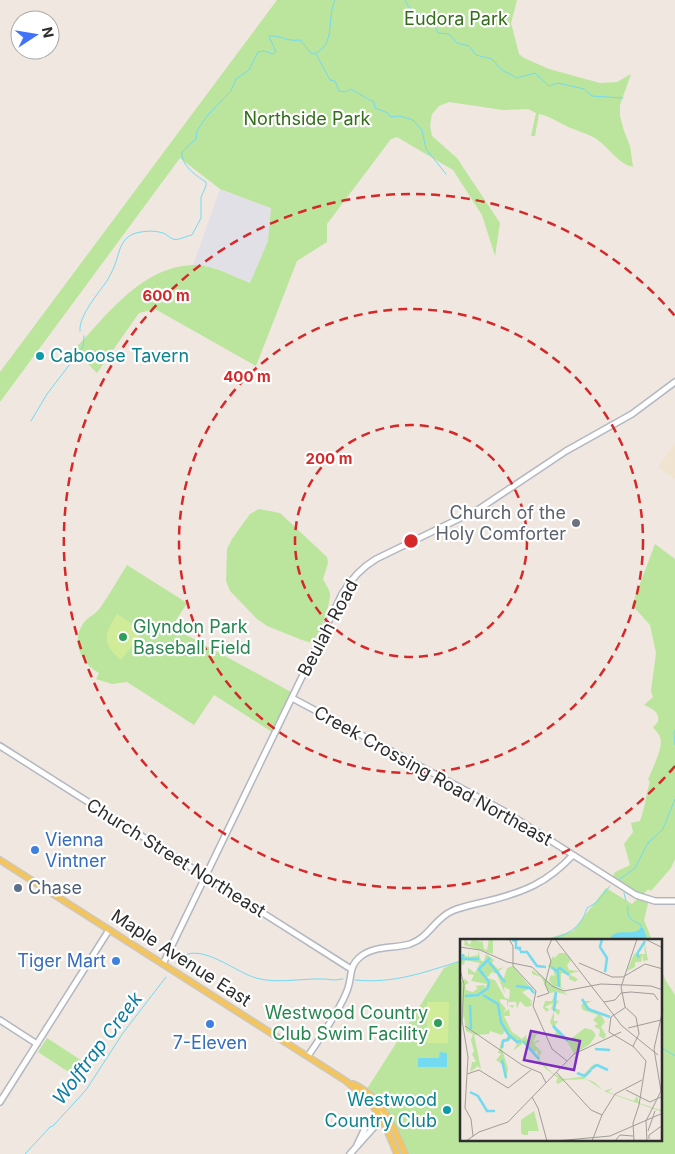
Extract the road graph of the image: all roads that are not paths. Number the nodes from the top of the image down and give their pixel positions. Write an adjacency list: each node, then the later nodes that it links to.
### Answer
1 (675, 382): 2 (street, Beulah Road)
2 (292, 698): 4 (street, Creek Crossing Road Northeast); 6 (street, Beulah Road)
3 (0, 746): 6 (street, Church Street Northeast)
4 (573, 855): 7 (street, Creek Crossing Road Northeast); 10 (street)
5 (0, 860): 8 (main road, Maple Avenue East)
6 (206, 877): 9 (street, Beulah Road); 10 (street, Church Street Northeast)
7 (675, 901)
8 (109, 930): 9 (main road, Maple Avenue East); 12 (street)
9 (163, 964): 13 (main road, Maple Avenue East)
10 (351, 969): 13 (street)
11 (0, 1020): 12 (street)
12 (37, 1044): 14 (street)
13 (308, 1056): 15 (main road, Maple Avenue East)
14 (0, 1102)
15 (382, 1116): 16 (street); 17 (main road, Maple Avenue East); 18 (main road)
16 (350, 1154)
17 (397, 1154)
18 (405, 1154)

